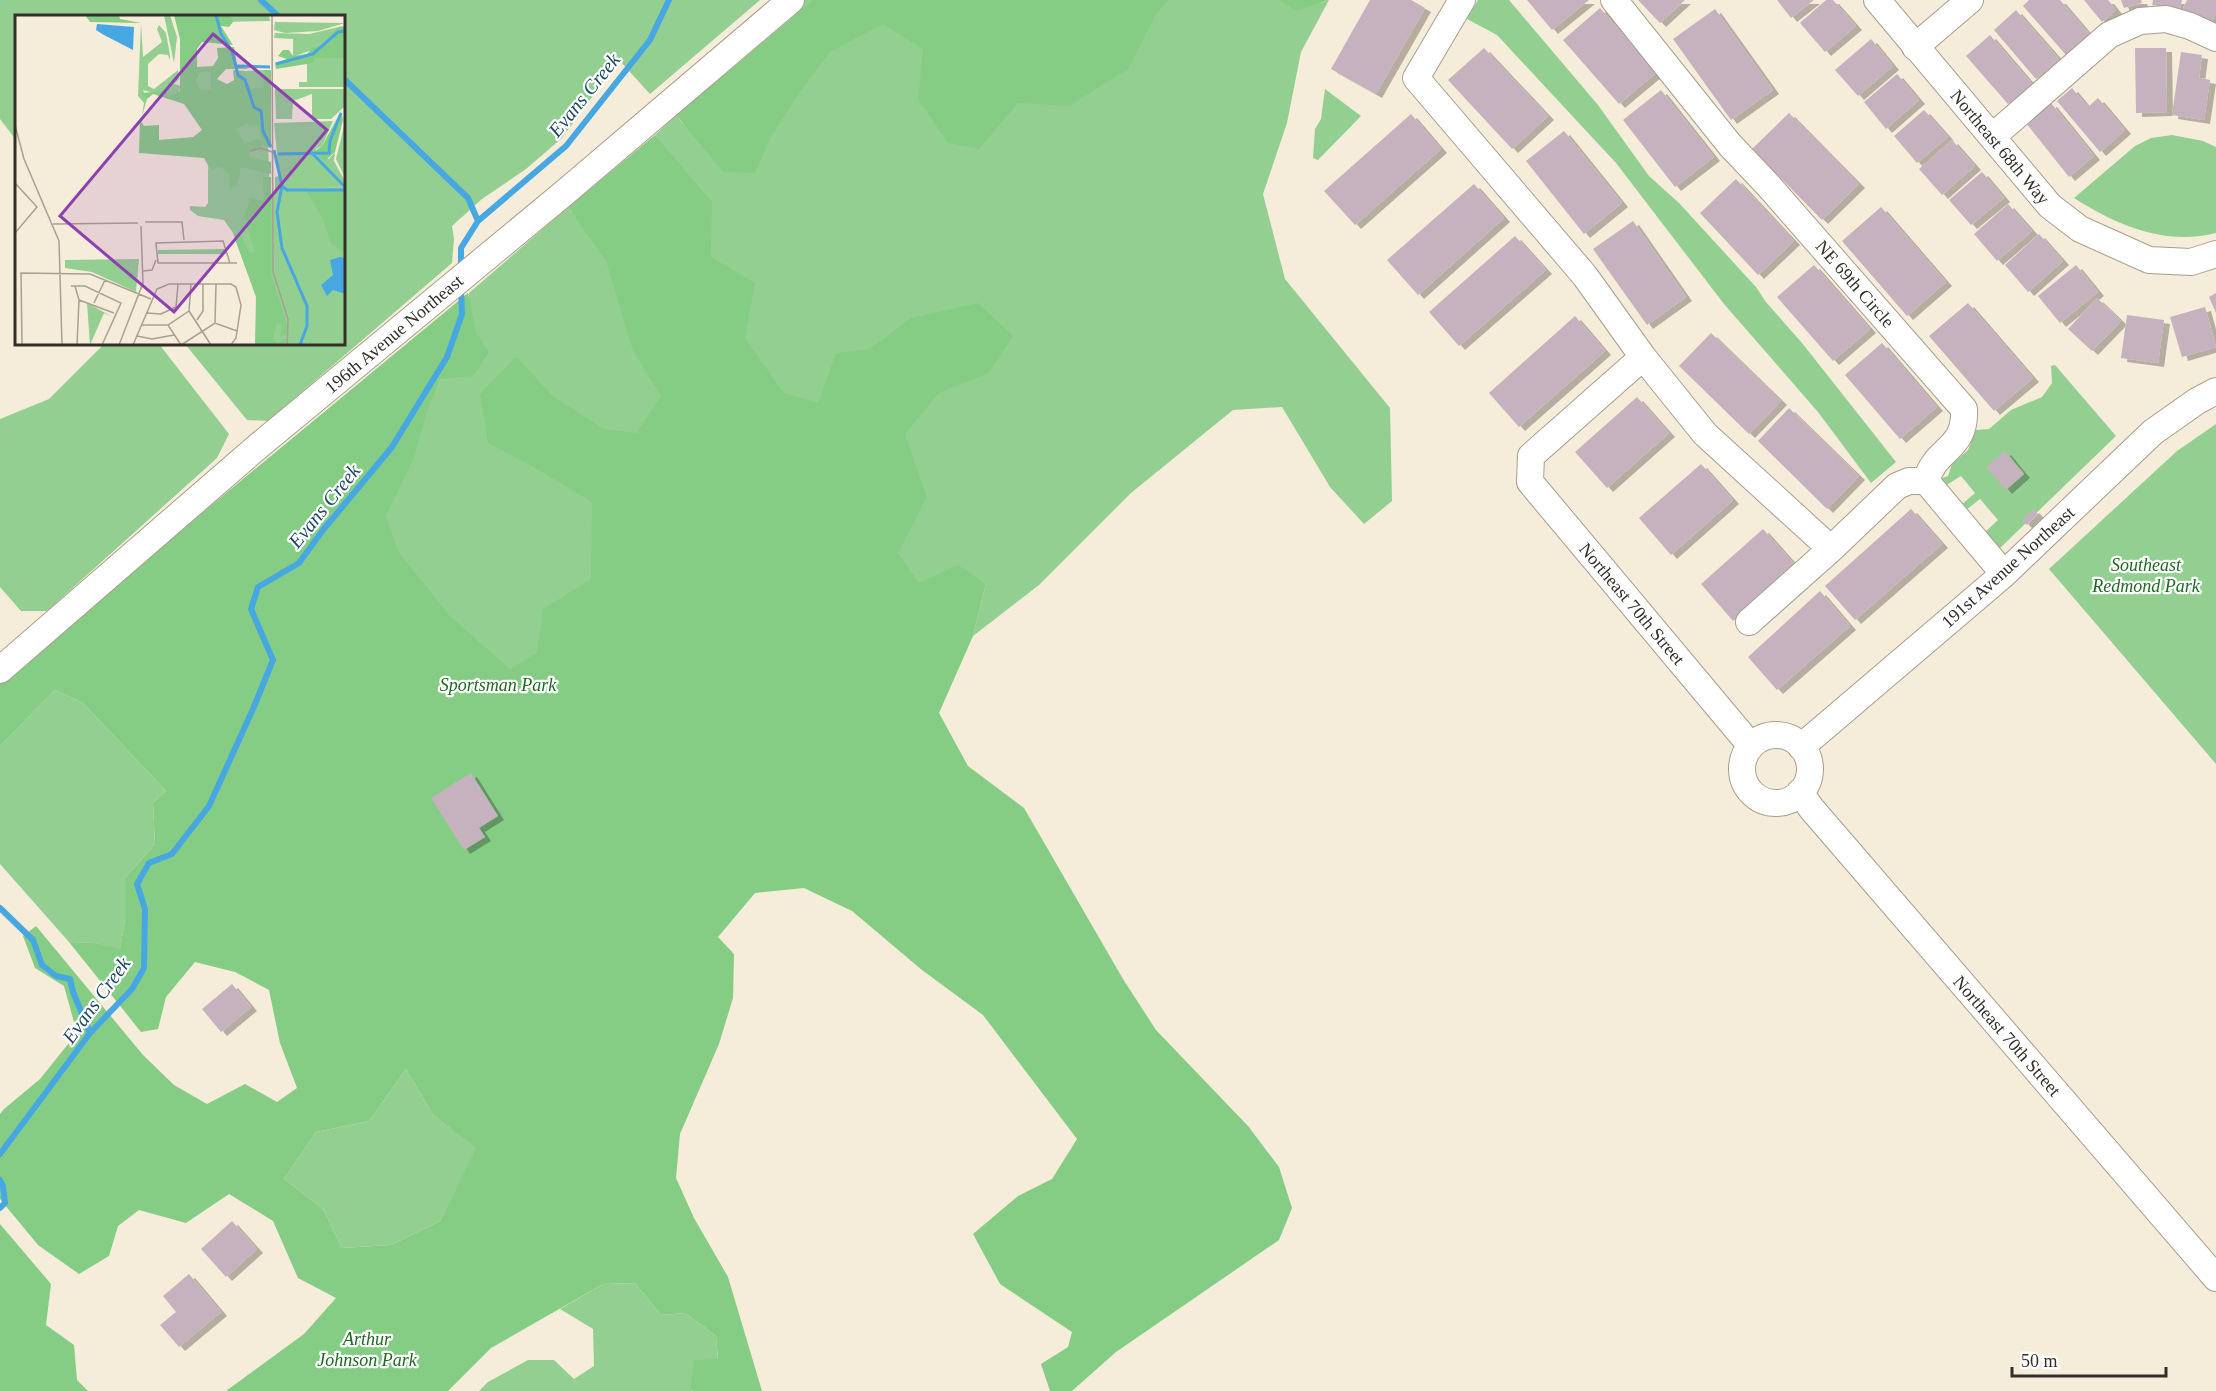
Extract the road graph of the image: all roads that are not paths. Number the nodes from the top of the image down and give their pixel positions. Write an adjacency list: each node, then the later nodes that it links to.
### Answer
1 (791, 0): 16 (street, 196th Avenue Northeast)
2 (1462, 0): 10 (street)
3 (1614, 0): 12 (street, NE 69th Circle)
4 (1877, 0): 7 (street, Northeast 68th Way)
5 (1970, 0): 7 (street)
6 (2216, 38): 8 (street)
7 (1915, 47): 8 (street, Northeast 68th Way)
8 (1992, 137): 9 (street, Northeast 68th Way)
9 (2216, 254)
10 (1643, 357): 13 (street); 17 (street, Northeast 70th Street)
11 (2216, 391): 14 (street, 191st Avenue Northeast)
12 (1926, 481): 13 (street); 14 (street)
13 (1831, 549): 15 (street)
14 (2004, 574): 18 (street, 191st Avenue Northeast)
15 (1749, 622)
16 (0, 670)
17 (1751, 746): 18 (street); 19 (street)
18 (1801, 747): 19 (street)
19 (1800, 792): 20 (street, Northeast 70th Street)
20 (2216, 1278)

